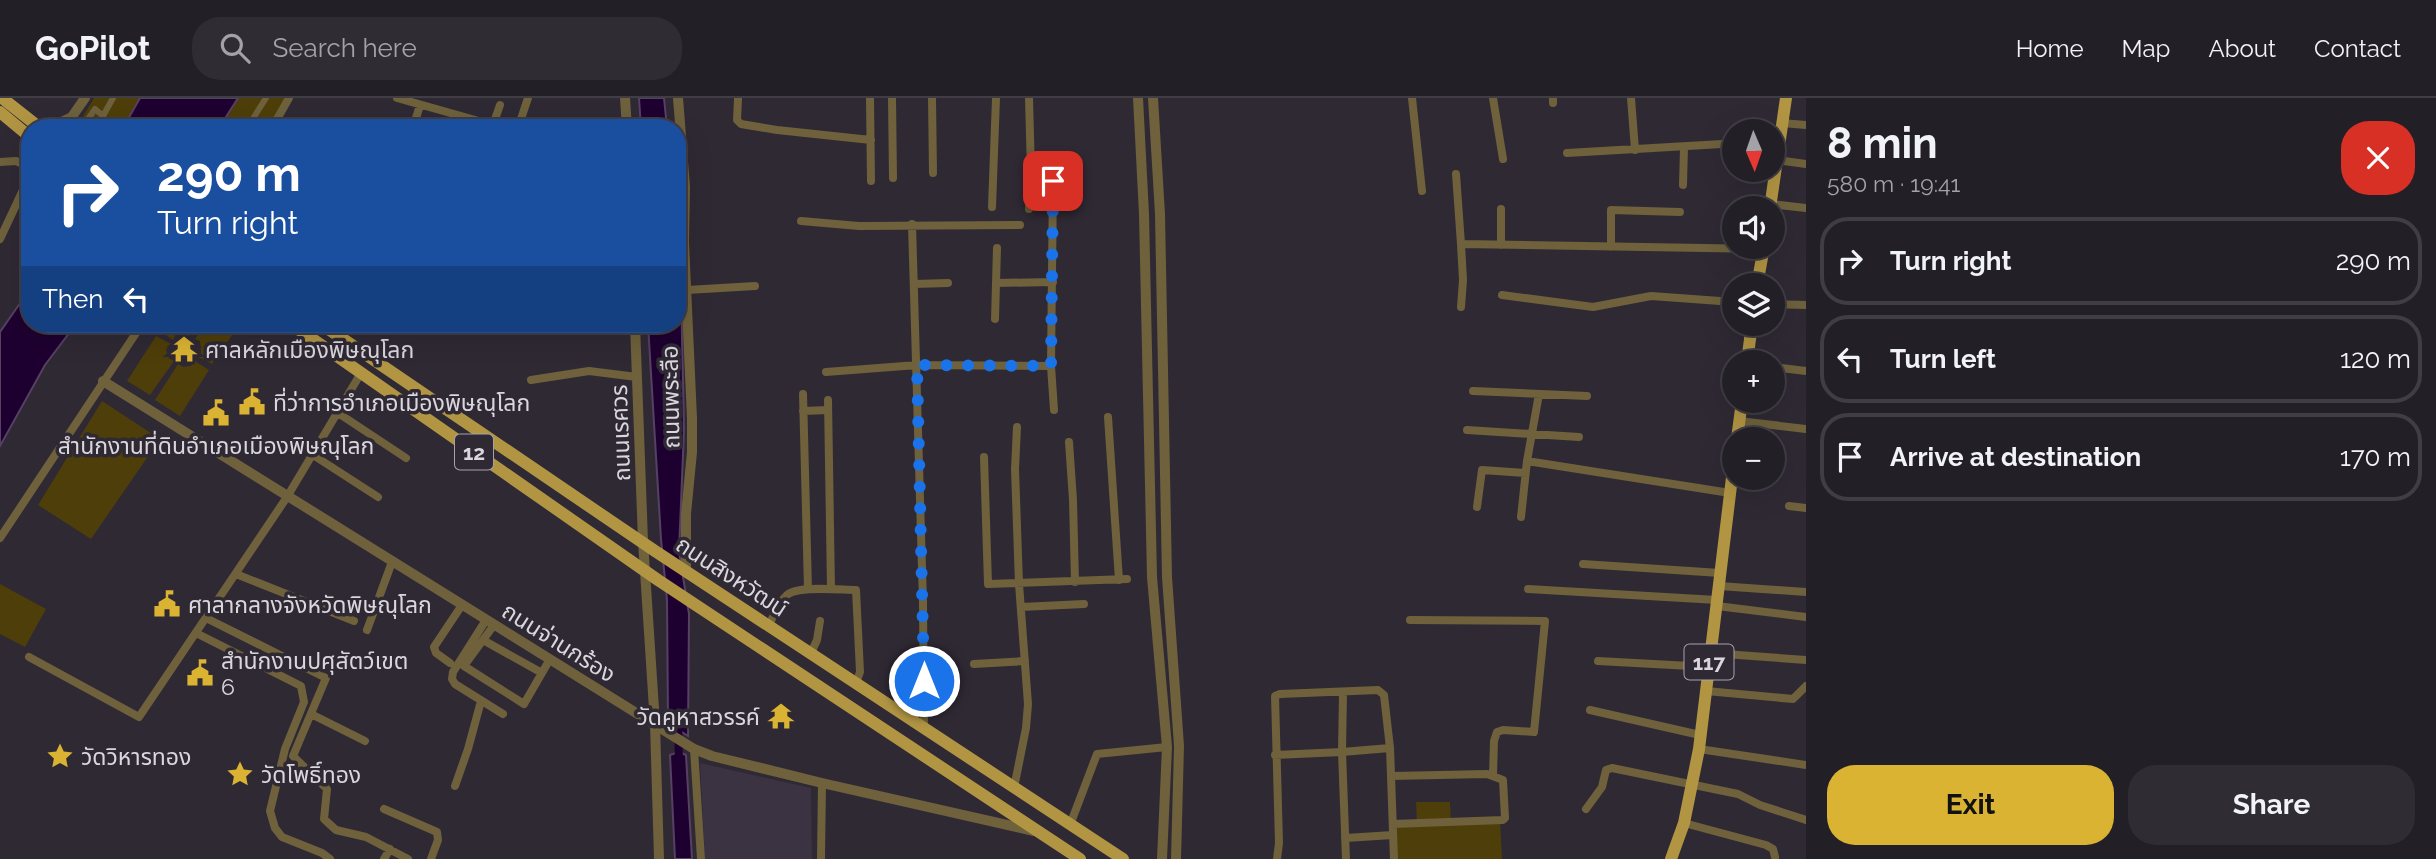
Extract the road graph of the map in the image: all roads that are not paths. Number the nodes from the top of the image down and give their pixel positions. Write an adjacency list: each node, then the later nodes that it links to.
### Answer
1 (2, 98): 26 (main road)
2 (85, 98): 25 (street)
3 (113, 98): 28 (street)
4 (266, 98): 29 (street)
5 (289, 98): 30 (street)
6 (397, 98): 22 (street)
7 (528, 98): 34 (street)
8 (625, 98): 35 (street)
9 (678, 98): 36 (street, ถนนพระลือ)
10 (870, 98): 41 (street)
11 (892, 98): 53 (street)
12 (932, 98): 51 (street)
13 (996, 98): 59 (street)
14 (1029, 98): 62 (street)
15 (1138, 98): 183 (street)
16 (1153, 98): 216 (street)
17 (1412, 98): 57 (street)
18 (1493, 98): 46 (street)
19 (1631, 98): 44 (street)
20 (1786, 98): 37 (main road)
21 (738, 99): 41 (street)
22 (420, 105): 31 (street); 32 (street)
23 (500, 105): 33 (street)
24 (0, 112): 38 (main road)
25 (72, 117): 27 (street)
26 (24, 119)
27 (68, 119)
28 (88, 119)
29 (253, 119)
30 (277, 119)
31 (416, 119)
32 (471, 119)
33 (495, 119)
34 (521, 119)
35 (626, 119)
36 (680, 119)
37 (1783, 119)
38 (21, 122)
39 (1785, 123): 40 (street)
40 (1806, 125)
41 (871, 140): 54 (street)
42 (1722, 145): 43 (street)
43 (1684, 147): 44 (street); 56 (street)
44 (1635, 150): 45 (street)
45 (1567, 153)
46 (1503, 159)
47 (1785, 161): 50 (street)
48 (0, 162): 49 (street)
49 (21, 163)
50 (1806, 164)
51 (933, 173)
52 (1456, 174): 70 (street)
53 (893, 178)
54 (872, 181)
55 (1053, 181): 75 (street)
56 (1683, 185)
57 (1422, 191)
58 (21, 194): 69 (street)
59 (992, 207)
60 (1785, 207): 61 (street)
61 (1806, 208)
62 (1030, 209)
63 (1501, 209): 71 (street)
64 (1681, 212): 72 (street)
65 (801, 222): 66 (street)
66 (912, 225): 67 (street); 77 (street)
67 (1020, 225)
68 (686, 238): 80 (street, ถนนพระลือ)
69 (0, 239)
70 (1461, 244): 71 (street); 85 (street)
71 (1501, 245): 72 (street)
72 (1611, 247): 74 (street)
73 (998, 248): 78 (street)
74 (1722, 248)
75 (1052, 282): 78 (street); 93 (street)
76 (948, 283): 77 (street)
77 (914, 284): 92 (street)
78 (996, 284): 86 (street)
79 (755, 286): 80 (street)
80 (687, 290): 137 (street, ถนนพระลือ)
81 (1502, 295): 82 (street)
82 (1722, 301)
83 (1785, 304): 84 (street)
84 (1806, 305)
85 (1461, 307)
86 (995, 318)
87 (136, 333): 100 (street)
88 (304, 333): 97 (main road, ถนนสิงหวัฒน์ / 12)
89 (334, 333): 91 (main road, ถนนสิงหวัฒน์ / 12)
90 (635, 333): 98 (street, ถนนเรศวร)
91 (372, 358): 97 (main road); 134 (main road, ถนนสิงหวัฒน์ / 12)
92 (917, 365): 93 (street); 96 (street); 180 (street)
93 (1051, 366): 107 (street)
94 (1785, 368): 95 (street)
95 (1806, 371)
96 (826, 372)
97 (362, 373): 109 (street); 138 (main road, ถนนสิงหวัฒน์ / 12)
98 (637, 377): 99 (street); 134 (street, ถนนเรศวร)
99 (531, 380)
100 (103, 381): 127 (street, ถนนจ่านกร้อง); 133 (street)
101 (1473, 391): 103 (street)
102 (803, 394): 108 (street)
103 (1539, 394): 104 (street); 117 (street)
104 (1587, 396)
105 (828, 400): 106 (street)
106 (828, 410): 108 (street); 143 (street)
107 (1054, 410)
108 (803, 411): 142 (street)
109 (338, 413): 120 (street); 121 (street)
110 (1740, 413): 112 (main road)
111 (1108, 417): 140 (street)
112 (1739, 421): 114 (main road); 115 (street)
113 (1017, 426): 141 (street)
114 (1738, 427)
115 (1806, 429)
116 (1467, 430): 117 (street)
117 (1532, 433): 118 (street); 123 (street)
118 (1579, 437)
119 (1069, 442): 140 (street)
120 (313, 454): 127 (street); 128 (street)
121 (406, 457)
122 (984, 457): 141 (street)
123 (1527, 461): 124 (street); 126 (street)
124 (1525, 473): 130 (street); 132 (street)
125 (1730, 490): 126 (main road, 117)
126 (1730, 493): 145 (main road, 117)
127 (287, 497): 135 (street, ถนนจ่านกร้อง); 139 (street)
128 (378, 498)
129 (1790, 506): 131 (street)
130 (1477, 507)
131 (1806, 508)
132 (1521, 517)
133 (0, 538)
134 (643, 541): 137 (main road, ถนนสิงหวัฒน์ / 12); 138 (street, ถนนเรศวร)
135 (392, 562): 148 (street, ถนนจ่านกร้อง); 157 (street)
136 (1583, 564): 145 (street)
137 (686, 570): 156 (main road, ถนนสิงหวัฒน์ / 12)
138 (646, 572): 179 (street, ถนนเรศวร); 201 (main road, ถนนสิงหวัฒน์ / 12)
139 (236, 574): 151 (street); 153 (street)
140 (1075, 582): 141 (street)
141 (1019, 584): 149 (street)
142 (808, 589): 143 (street); 156 (street)
143 (831, 589): 171 (street)
144 (1528, 589): 145 (street)
145 (1718, 591): 146 (street); 150 (street); 161 (main road, 117)
146 (1806, 592)
147 (1084, 604): 149 (street)
148 (462, 605): 155 (street, ถนนจ่านกร้อง); 167 (street)
149 (1021, 607): 165 (street)
150 (1806, 617)
151 (206, 618): 158 (street); 178 (street)
152 (1409, 620): 189 (street)
153 (354, 621)
154 (820, 621): 160 (street)
155 (490, 622): 159 (street); 163 (street, ถนนจ่านกร้อง); 175 (street)
156 (769, 625): 160 (main road, ถนนสิงหวัฒน์ / 12)
157 (367, 630)
158 (196, 633): 162 (street); 207 (street)
159 (483, 640): 170 (street); 170 (street)
160 (811, 653): 171 (main road, ถนนสิงหวัฒน์ / 12)
161 (1710, 653): 164 (street); 169 (main road, 117)
162 (29, 657)
163 (550, 659): 170 (street); 179 (street, ถนนจ่านกร้อง)
164 (1806, 660)
165 (1025, 661): 168 (street); 194 (street)
166 (1598, 661): 169 (street)
167 (450, 663)
168 (974, 664)
169 (1709, 667): 173 (main road, 117)
170 (542, 673)
171 (856, 683): 180 (main road, ถนนสิงหวัฒน์ / 12)
172 (1806, 686): 173 (street)
173 (1706, 691): 182 (main road, 117)
174 (1343, 693): 184 (street); 186 (street); 187 (street)
175 (481, 701): 177 (street); 193 (street)
176 (1590, 710): 182 (street)
177 (503, 714)
178 (311, 715): 181 (street); 204 (street)
179 (655, 724): 185 (street, ถนนจ่านกร้อง); 211 (street, ถนนเรศวร)
180 (924, 728): 194 (main road, ถนนสิงหวัฒน์ / 12)
181 (365, 741)
182 (1700, 742): 188 (street); 192 (main road, 117)
183 (1167, 747): 200 (street); 215 (street)
184 (1390, 748): 186 (street); 190 (street)
185 (694, 749): 191 (street, ถนนจ่านกร้อง); 212 (street)
186 (1342, 751): 187 (street); 203 (street)
187 (1275, 755): 217 (street)
188 (1806, 765)
189 (1493, 775): 190 (street); 199 (street)
190 (1391, 776): 199 (street)
191 (822, 783): 201 (street, ถนนจ่านกร้อง); 206 (street)
192 (1693, 785): 196 (street); 197 (street); 198 (main road, 117)
193 (455, 786)
194 (1014, 788): 200 (main road, ถนนสิงหวัฒน์ / 12)
195 (384, 809): 210 (street)
196 (1586, 809)
197 (1806, 820)
198 (1684, 823): 205 (street); 220 (main road, 117)
199 (1393, 824): 202 (street)
200 (1070, 825): 214 (main road, ถนนสิงหวัฒน์ / 12)
201 (1038, 831): 213 (main road, ถนนสิงหวัฒน์ / 12)
202 (1393, 835): 203 (street); 219 (street)
203 (1345, 838): 218 (street)
204 (390, 849): 208 (street); 209 (street)
205 (1775, 857)
206 (821, 858)
207 (331, 859)
208 (384, 859)
209 (408, 859)
210 (431, 859)
211 (659, 859)
212 (701, 859)
213 (1080, 859)
214 (1124, 859)
215 (1162, 859)
216 (1176, 859)
217 (1277, 859)
218 (1346, 859)
219 (1394, 859)
220 (1671, 859)

